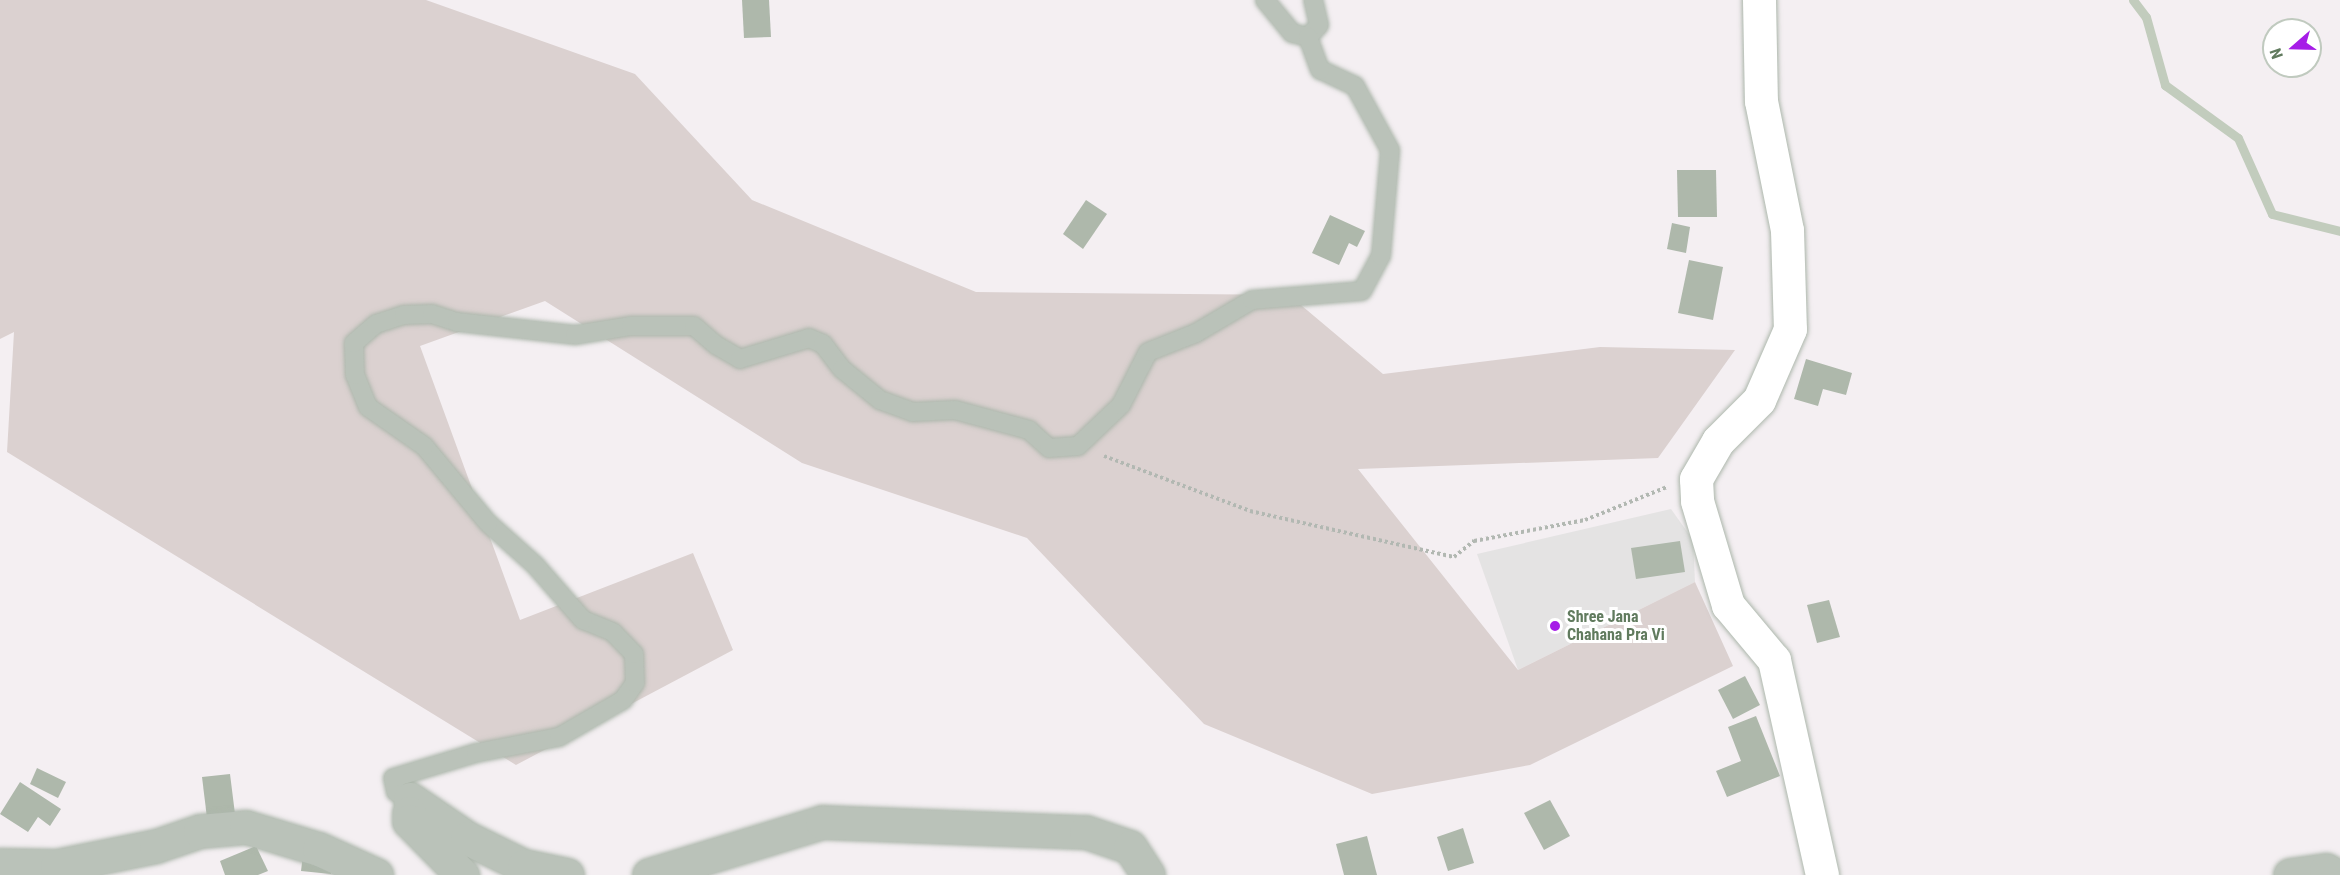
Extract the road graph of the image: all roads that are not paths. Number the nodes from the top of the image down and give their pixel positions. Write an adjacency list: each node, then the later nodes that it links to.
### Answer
1 (1265, 0): 4 (lane)
2 (1313, 0): 4 (lane)
3 (1759, 0): 12 (street)
4 (1308, 37): 5 (lane)
5 (410, 799): 8 (street); 9 (street)
6 (0, 865): 7 (street)
7 (376, 875)
8 (462, 875)
9 (567, 875)
10 (649, 875): 11 (street)
11 (1148, 875)
12 (1821, 875)
13 (2290, 875): 14 (street)
14 (2335, 875)

